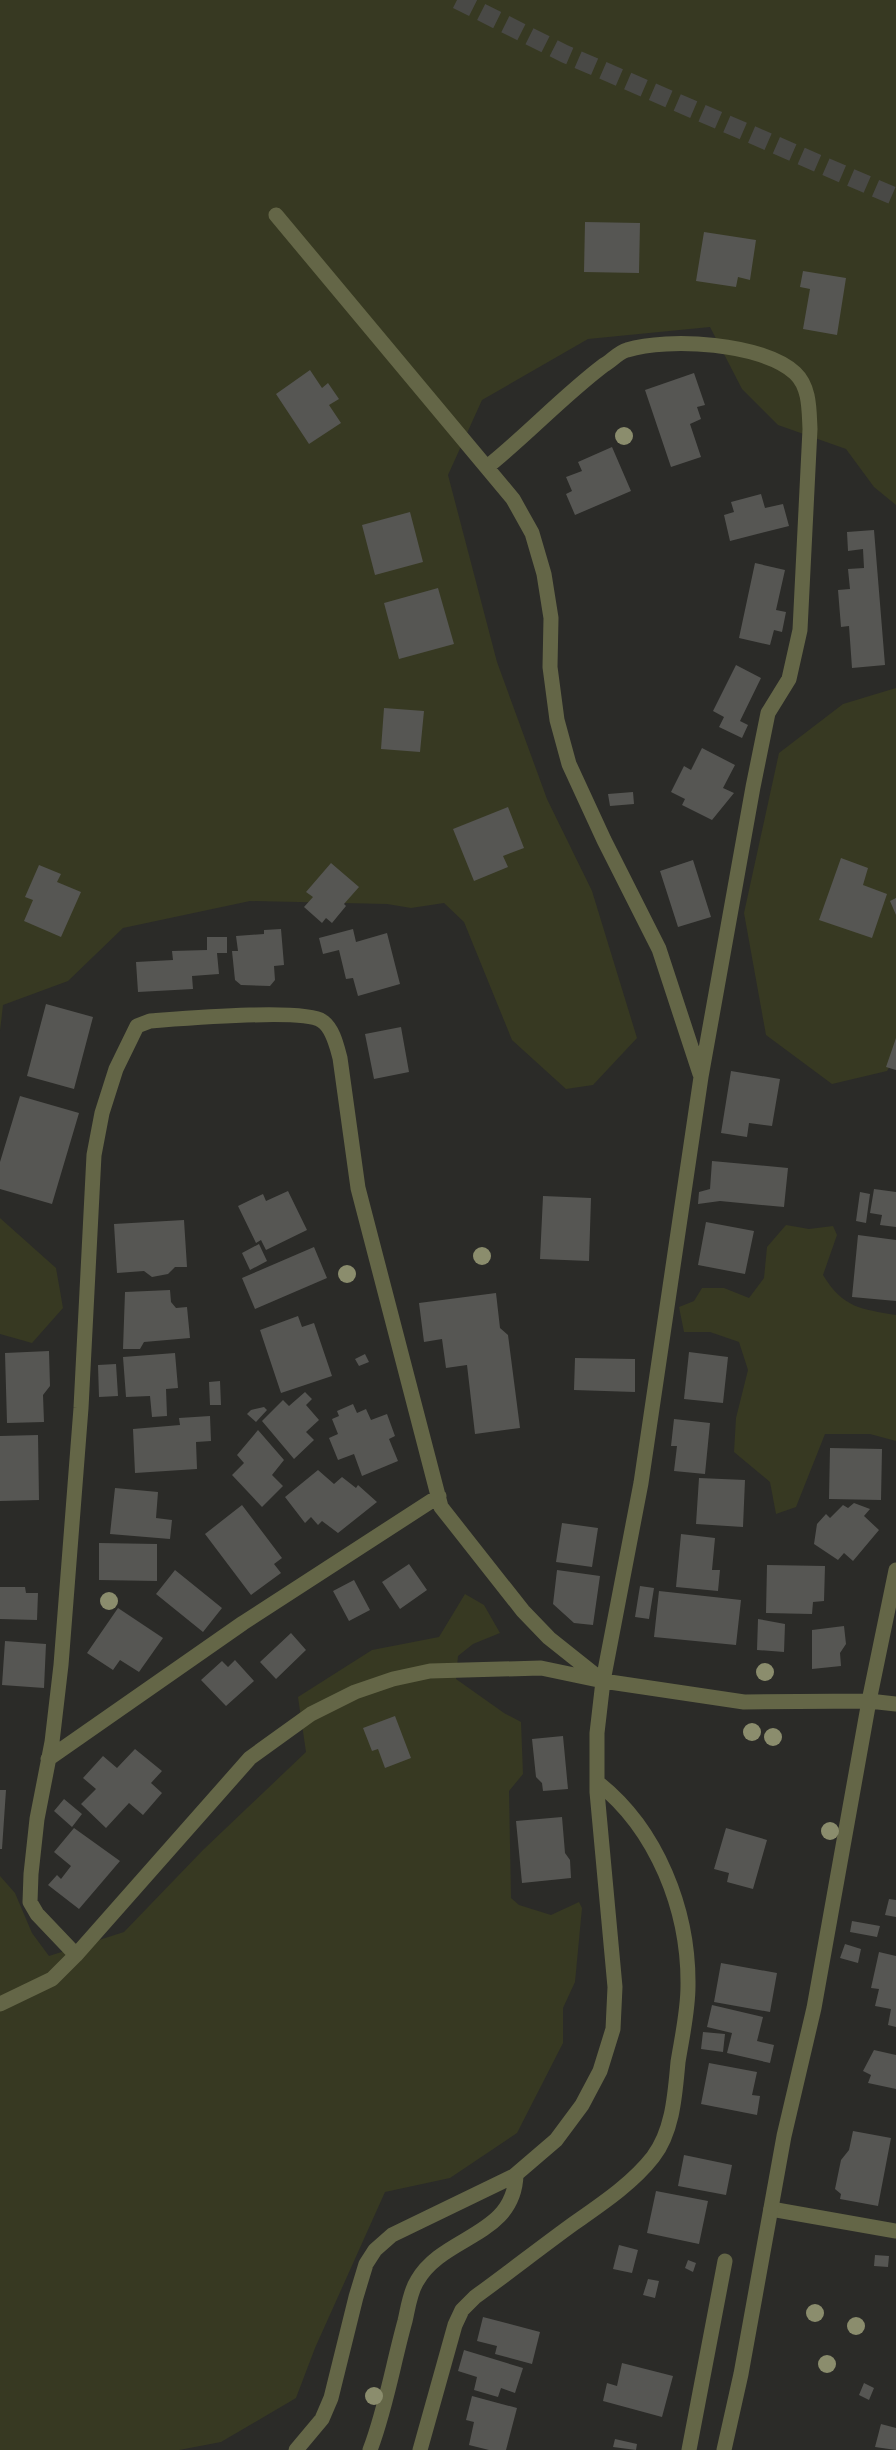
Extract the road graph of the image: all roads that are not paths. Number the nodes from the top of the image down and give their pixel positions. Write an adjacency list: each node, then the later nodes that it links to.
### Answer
1 (276, 215): 2 (street)
2 (487, 467): 3 (street); 3 (street)
3 (701, 1077): 6 (street)
4 (439, 1496): 6 (street); 9 (street); 9 (street)
5 (896, 1570): 7 (street)
6 (603, 1681): 7 (street); 10 (street); 11 (street)
7 (869, 1701): 8 (street); 14 (street)
8 (896, 1704)
9 (48, 1759): 11 (street)
10 (597, 1782): 13 (street); 19 (street)
11 (76, 1955): 12 (street)
12 (0, 2004)
13 (516, 2175): 17 (street); 18 (street)
14 (771, 2209): 15 (street); 21 (street)
15 (896, 2231)
16 (725, 2261): 20 (street)
17 (296, 2450)
18 (370, 2450)
19 (420, 2450)
20 (688, 2450)
21 (724, 2450)

